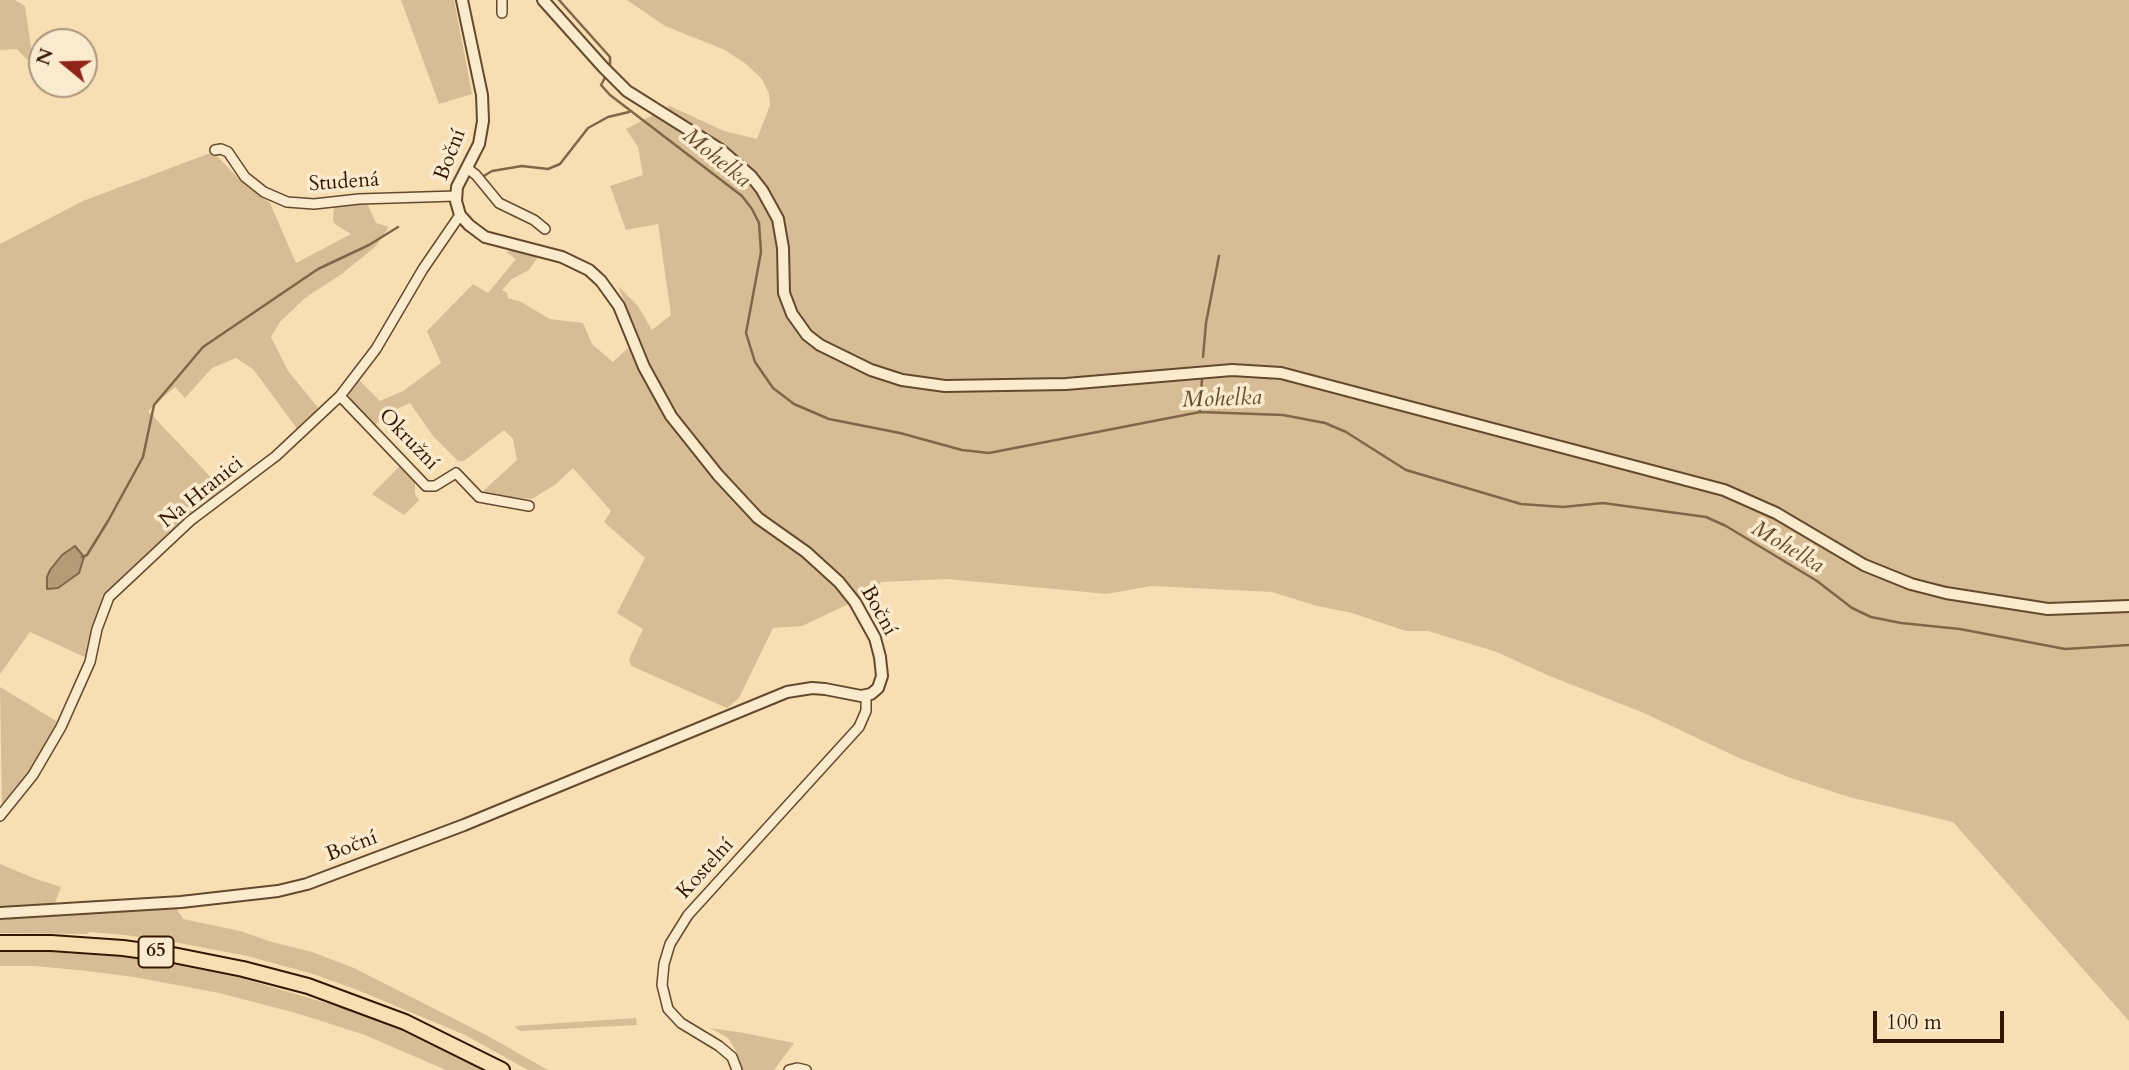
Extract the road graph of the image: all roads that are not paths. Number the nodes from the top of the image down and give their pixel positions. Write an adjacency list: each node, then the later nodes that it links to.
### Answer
1 (462, 0): 6 (street, Boční)
2 (502, 0): 4 (street)
3 (543, 0): 12 (street)
4 (502, 13)
5 (215, 150): 7 (street, Studená)
6 (467, 168): 7 (street, Boční); 9 (street)
7 (456, 195): 8 (street, Boční)
8 (460, 215): 10 (street, Na Hranici); 13 (street, Boční)
9 (545, 229)
10 (340, 396): 11 (street, Okružní); 14 (street, Na Hranici)
11 (529, 506)
12 (2129, 606)
13 (866, 696): 15 (street, Boční); 18 (street, Kostelní)
14 (0, 816)
15 (0, 913)
16 (0, 943): 17 (main road, 65)
17 (502, 1070)
18 (737, 1070)
19 (789, 1070): 20 (street)
20 (806, 1070)

